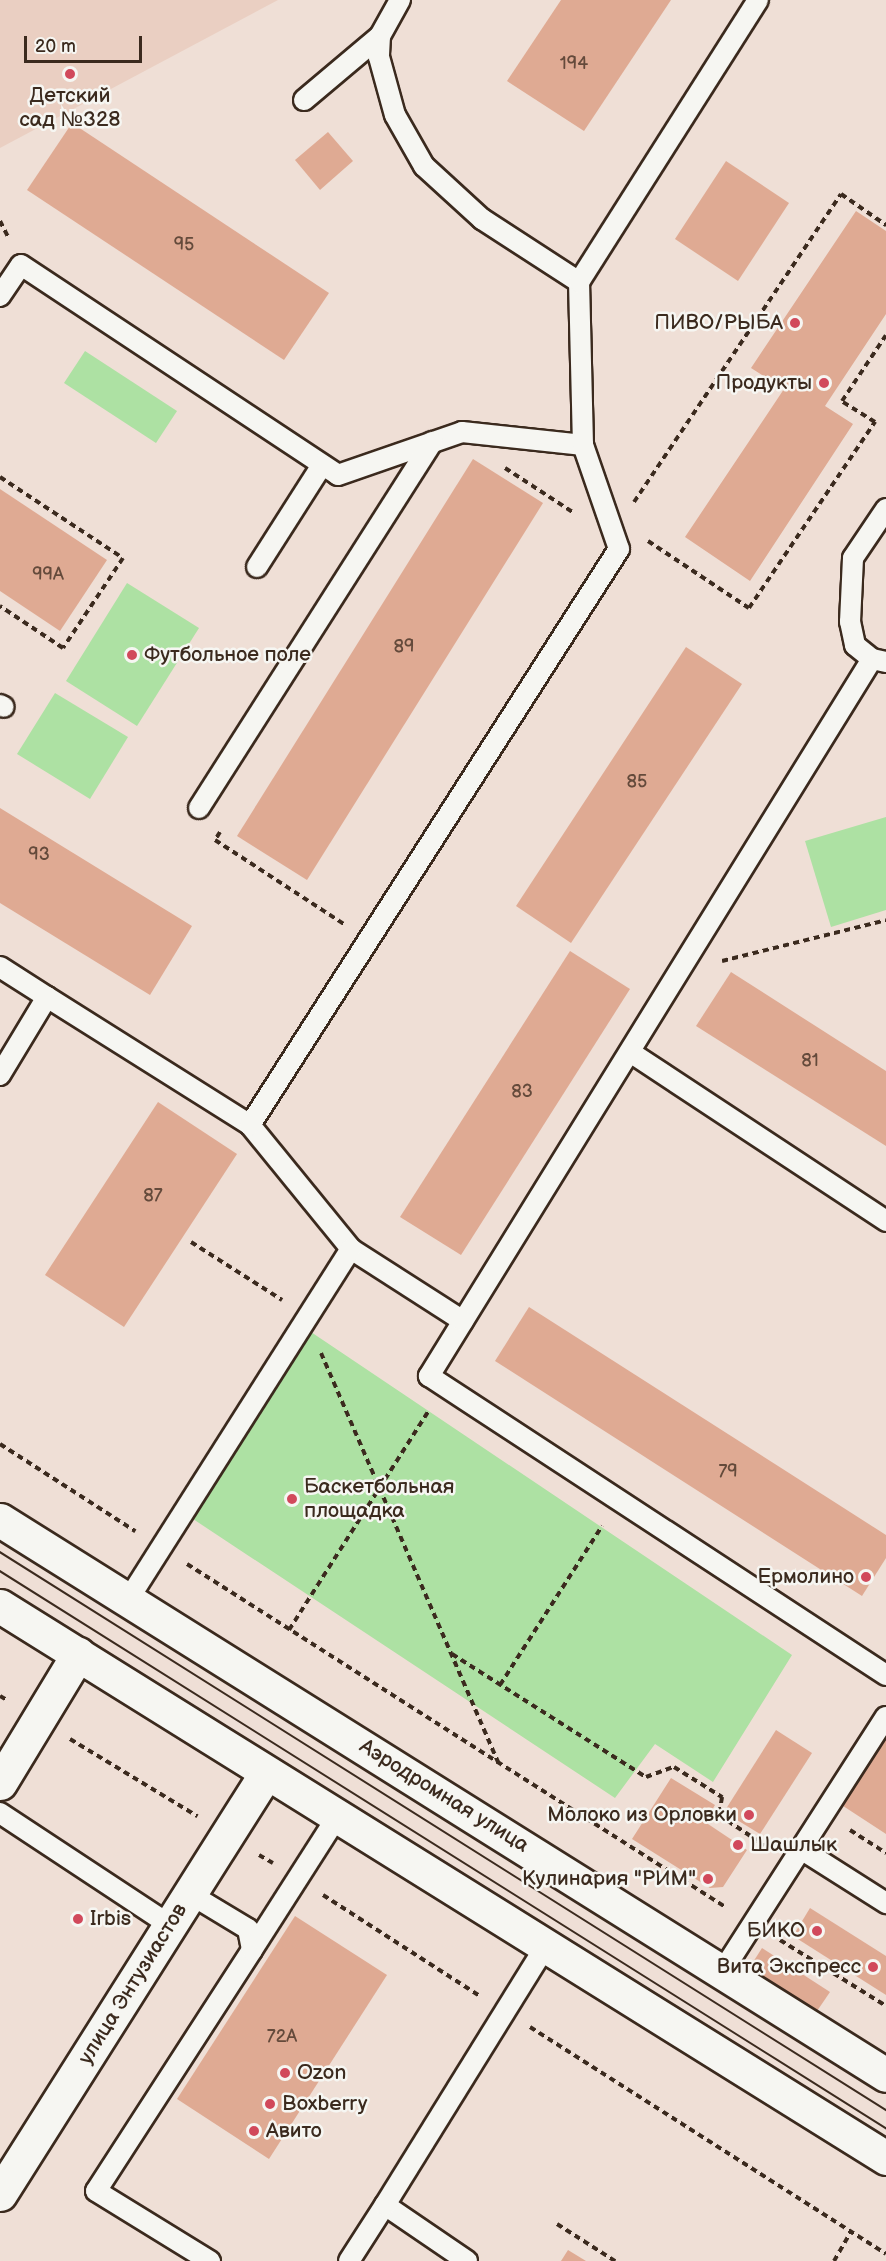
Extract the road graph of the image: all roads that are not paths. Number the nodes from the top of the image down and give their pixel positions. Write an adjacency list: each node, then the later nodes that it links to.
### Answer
1 (400, 0): 3 (lane)
2 (758, 0): 5 (lane)
3 (380, 36): 4 (lane); 5 (lane)
4 (304, 100)
5 (579, 282): 8 (lane)
6 (0, 296): 9 (lane)
7 (432, 442): 8 (lane); 9 (lane); 13 (lane)
8 (583, 445): 18 (lane)
9 (322, 465): 11 (lane)
10 (886, 509): 12 (lane)
11 (257, 567)
12 (879, 661): 16 (lane)
13 (199, 808)
14 (0, 967): 15 (lane)
15 (47, 997): 17 (lane); 18 (lane)
16 (630, 1052): 19 (lane); 21 (lane)
17 (0, 1075)
18 (250, 1125): 20 (lane)
19 (886, 1221)
20 (351, 1249): 21 (lane); 23 (lane)
21 (463, 1321): 26 (lane)
22 (0, 1520): 23 (main road, Аэродромная улица)
23 (128, 1600): 38 (main road, Аэродромная улица)
24 (0, 1606): 25 (main road)
25 (78, 1654): 28 (main road); 29 (main road)
26 (886, 1675)
27 (886, 1717): 32 (lane)
28 (266, 1773): 31 (main road); 33 (main road, улица Энтузиастов)
29 (0, 1783)
30 (0, 1813): 35 (lane)
31 (337, 1816): 36 (main road); 37 (lane)
32 (801, 1849): 34 (lane); 38 (lane)
33 (190, 1894): 35 (main road, улица Энтузиастов); 37 (lane)
34 (886, 1903)
35 (170, 1925): 41 (main road, улица Энтузиастов)
36 (546, 1945): 40 (main road); 42 (lane)
37 (252, 1950): 43 (lane)
38 (722, 1972): 39 (main road, Аэродромная улица)
39 (886, 2075)
40 (886, 2158)
41 (0, 2194)
42 (385, 2205): 44 (lane); 45 (lane)
43 (210, 2261)
44 (349, 2261)
45 (467, 2261)

